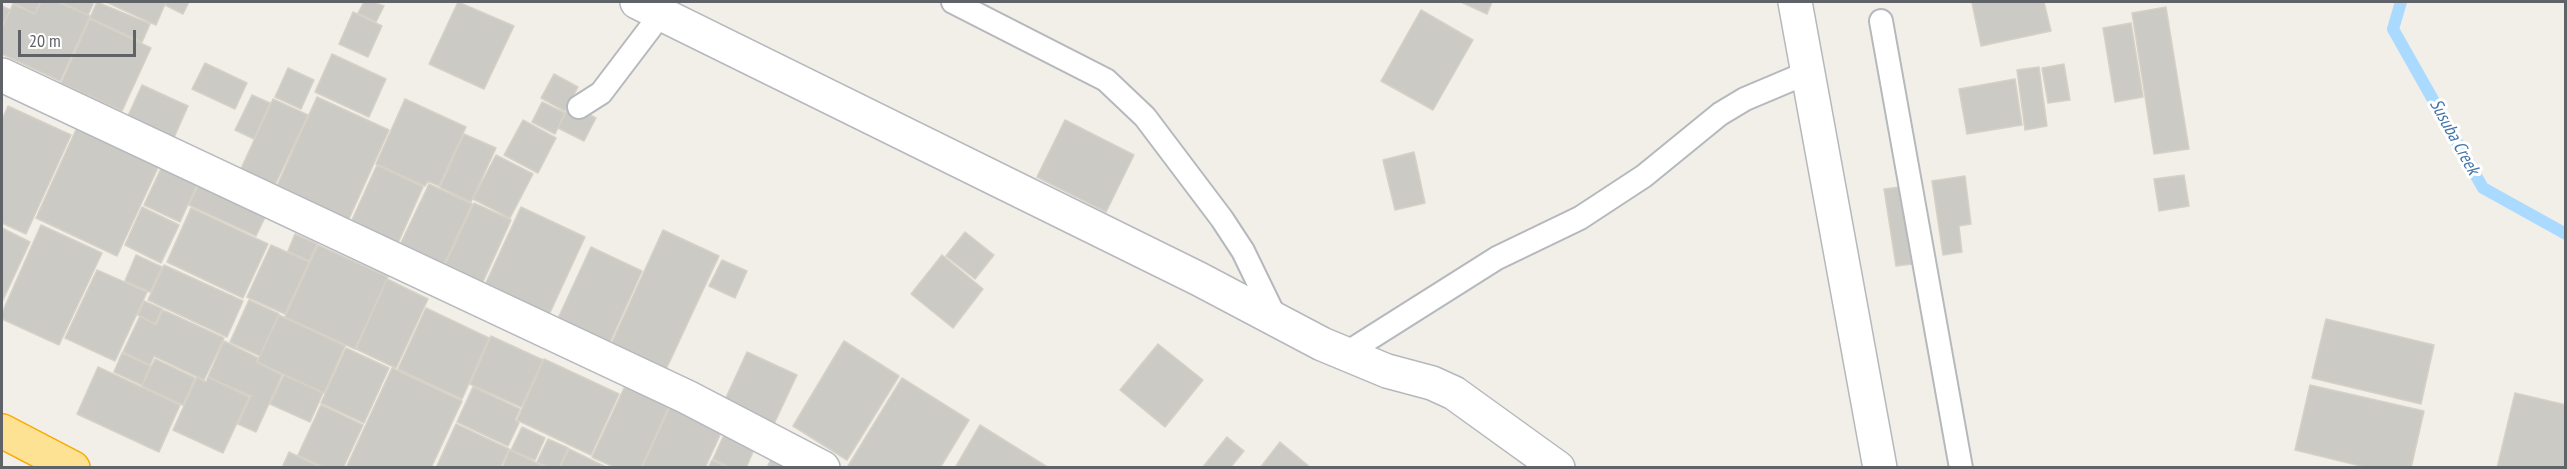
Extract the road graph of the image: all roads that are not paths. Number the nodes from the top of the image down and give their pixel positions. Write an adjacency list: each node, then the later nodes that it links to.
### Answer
1 (953, 2): 8 (lane)
2 (1795, 2): 5 (street)
3 (649, 8): 7 (lane); 8 (street)
4 (1881, 21): 15 (lane)
5 (1809, 72): 9 (lane); 14 (street)
6 (2, 75): 12 (street)
7 (579, 107)
8 (1277, 321): 9 (street)
9 (1345, 354): 13 (street)
10 (2, 432): 11 (highway)
11 (73, 468)
12 (823, 468)
13 (1558, 468)
14 (1880, 468)
15 (1961, 468)

